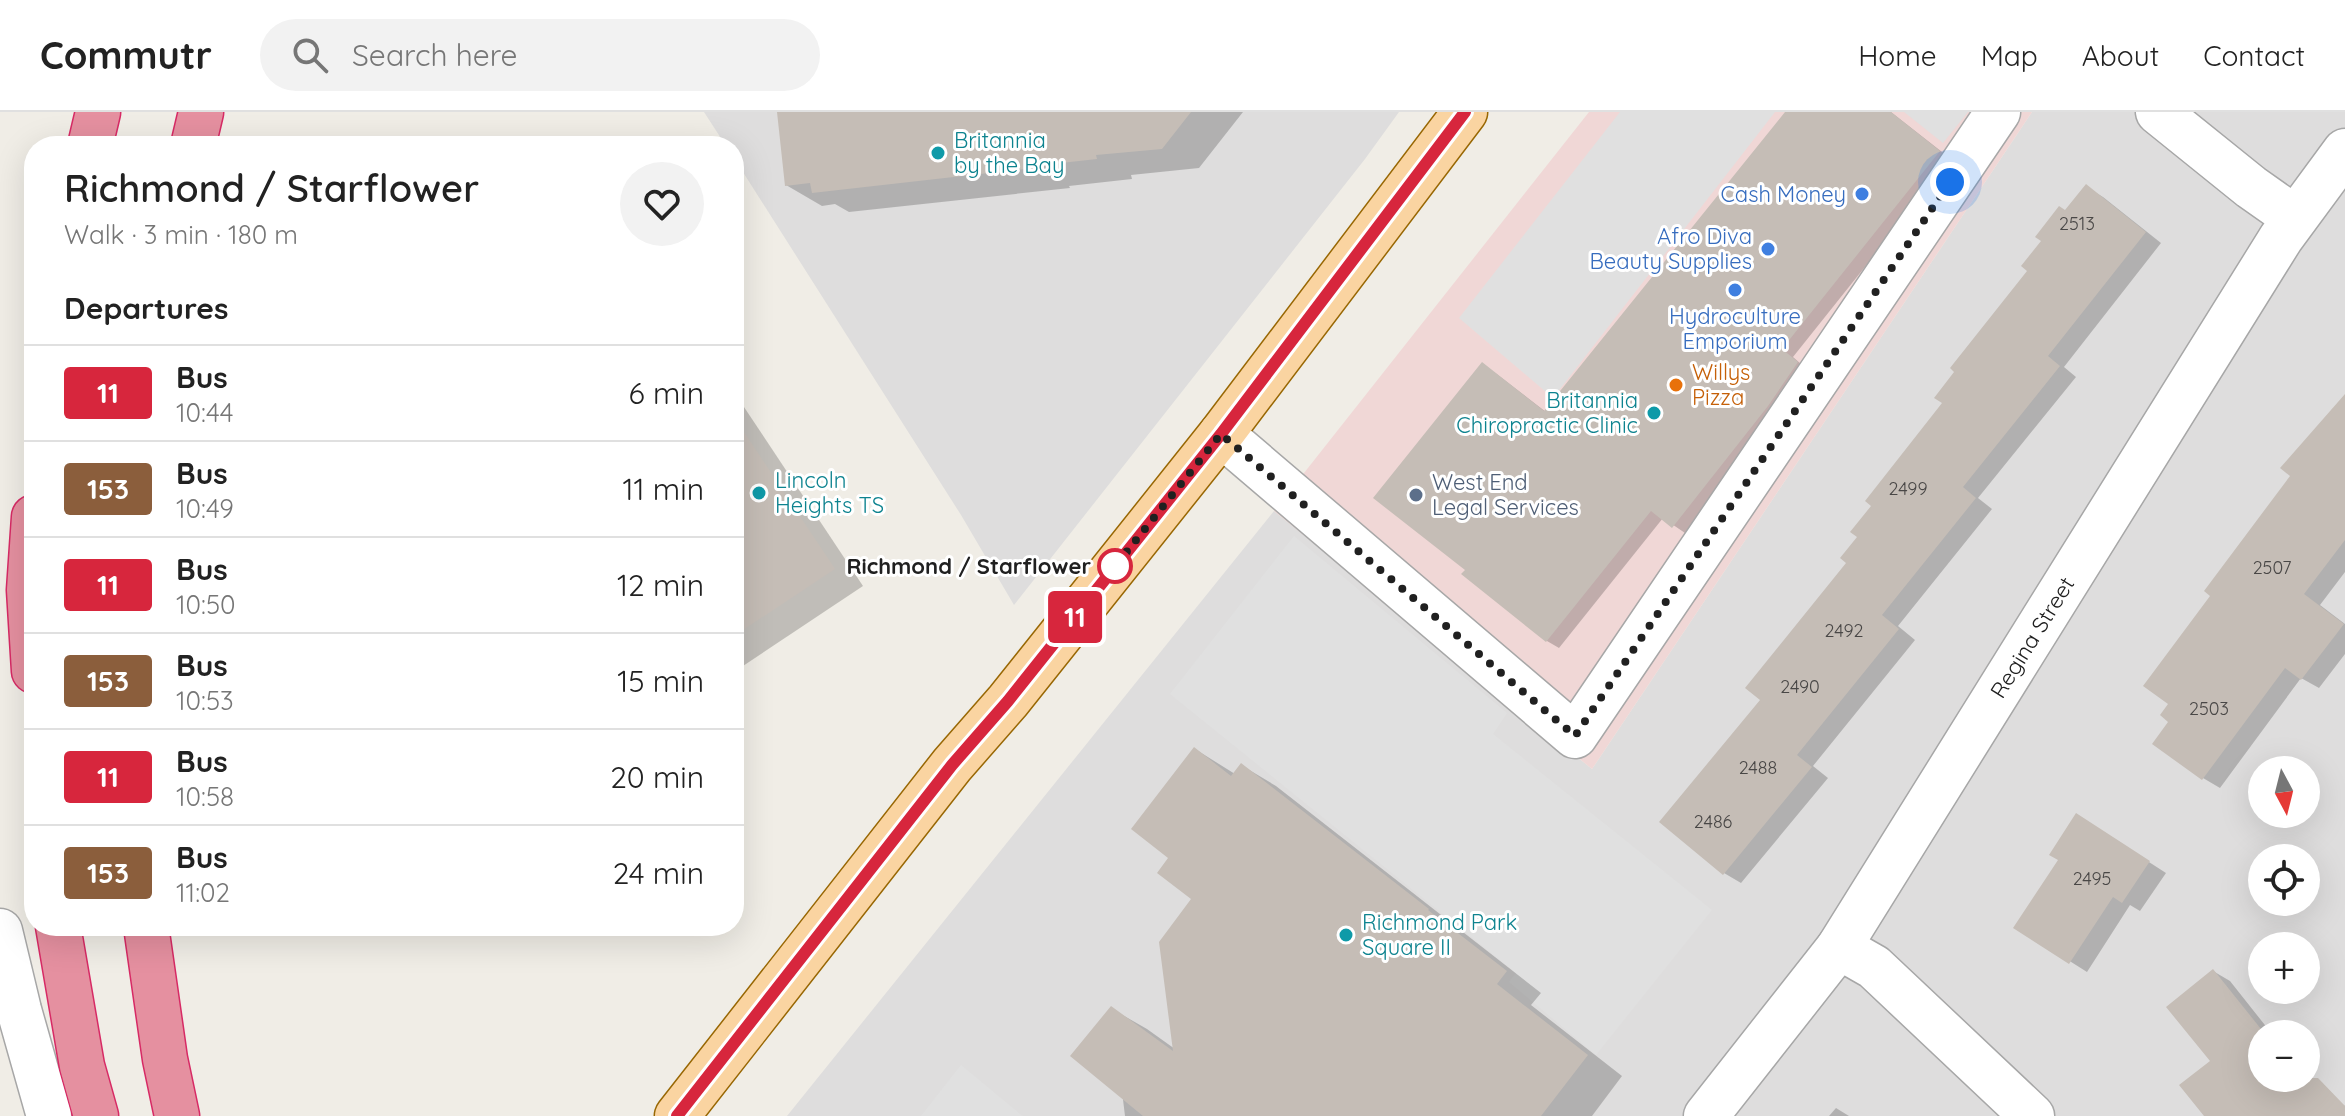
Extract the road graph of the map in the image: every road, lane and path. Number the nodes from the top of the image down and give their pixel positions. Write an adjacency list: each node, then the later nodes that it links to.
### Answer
1 (98, 112): 6 (highway)
2 (201, 112): 7 (highway)
3 (1465, 112): 10 (main road)
4 (1998, 112): 10 (street)
5 (2158, 112): 9 (street)
6 (92, 136)
7 (195, 136)
8 (2345, 151): 9 (street, Regina Street)
9 (2295, 218): 14 (street, Regina Street)
10 (1221, 434): 18 (main road)
11 (0, 931): 15 (street)
12 (60, 936): 16 (highway)
13 (147, 936): 17 (highway)
14 (1839, 947): 19 (street, Regina Street); 20 (street)
15 (49, 1116)
16 (96, 1116)
17 (177, 1116)
18 (677, 1116)
19 (1706, 1116)
20 (2032, 1116)

